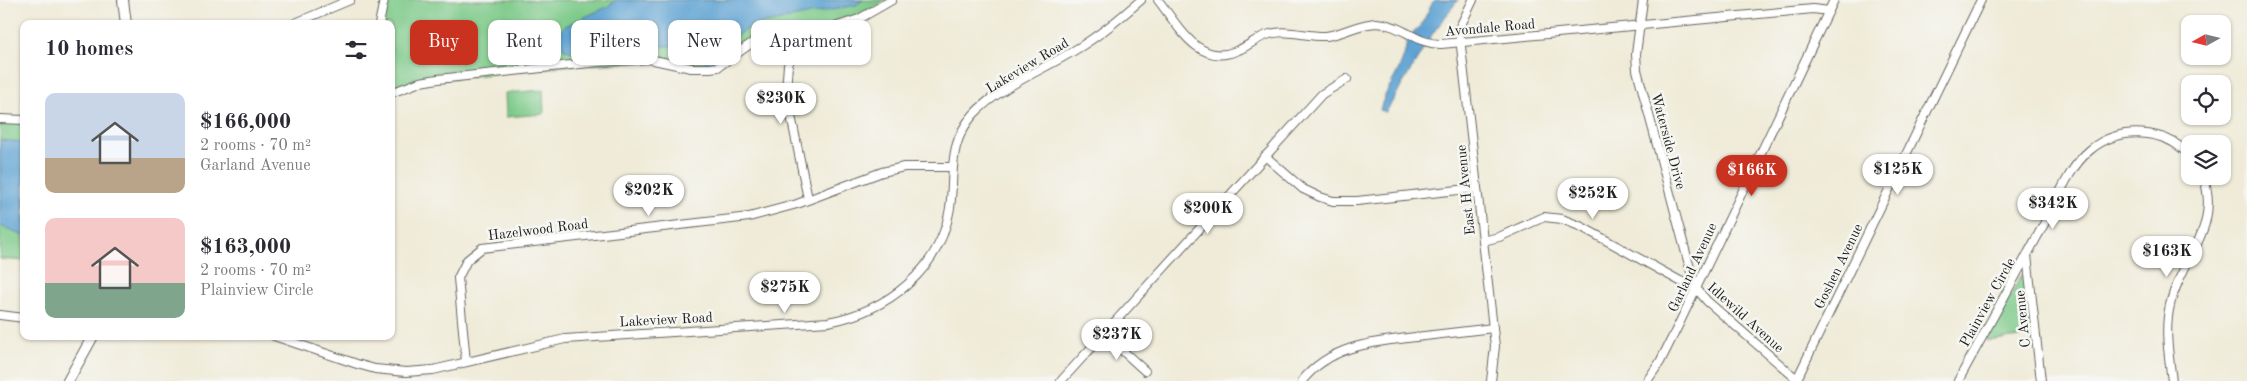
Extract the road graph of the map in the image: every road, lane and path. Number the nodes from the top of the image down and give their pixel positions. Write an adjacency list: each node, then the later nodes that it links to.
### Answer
1 (123, 0): 12 (main road)
2 (350, 0): 13 (street)
3 (384, 0): 14 (street)
4 (892, 0): 15 (street)
5 (1141, 0): 26 (street, Lakeview Road)
6 (1158, 0): 17 (street, Avondale Road)
7 (1473, 0): 17 (street, East H Avenue)
8 (1643, 0): 16 (street, Waterside Drive)
9 (1834, 0): 11 (street, Garland Avenue)
10 (1981, 0): 41 (street, Goshen Avenue)
11 (1829, 11): 16 (street, Avondale Road); 32 (street, Garland Avenue)
12 (126, 20)
13 (302, 20)
14 (380, 20)
15 (856, 20)
16 (1639, 26): 17 (street, Avondale Road); 32 (street, Waterside Drive)
17 (1461, 43): 28 (street, East H Avenue)
18 (751, 44): 21 (street)
19 (788, 65): 29 (street)
20 (1347, 79): 25 (street)
21 (395, 91)
22 (0, 119): 23 (street)
23 (20, 120)
24 (2181, 149): 31 (street, Plainview Circle)
25 (1265, 156): 28 (street); 36 (street)
26 (952, 167): 29 (street, Hazelwood Road); 39 (street, Lakeview Road)
27 (2205, 185): 49 (street)
28 (1477, 188): 30 (street, East H Avenue)
29 (808, 199): 39 (street, Hazelwood Road)
30 (1483, 241): 32 (street, Idlewild Avenue); 35 (street, East H Avenue)
31 (2027, 255): 47 (street, Plainview Circle); 48 (street, C Avenue)
32 (1695, 287): 41 (street, Idlewild Avenue); 46 (street, Garland Avenue)
33 (0, 315): 34 (street)
34 (20, 318)
35 (1493, 328): 44 (street); 45 (street, East H Avenue)
36 (1104, 334): 40 (street); 43 (street)
37 (91, 340): 42 (main road)
38 (286, 340): 39 (street, Lakeview Road)
39 (466, 362)
40 (1145, 371)
41 (1797, 380)
42 (68, 381)
43 (1060, 381)
44 (1302, 381)
45 (1491, 381)
46 (1647, 381)
47 (1958, 381)
48 (2041, 381)
49 (2172, 381)

